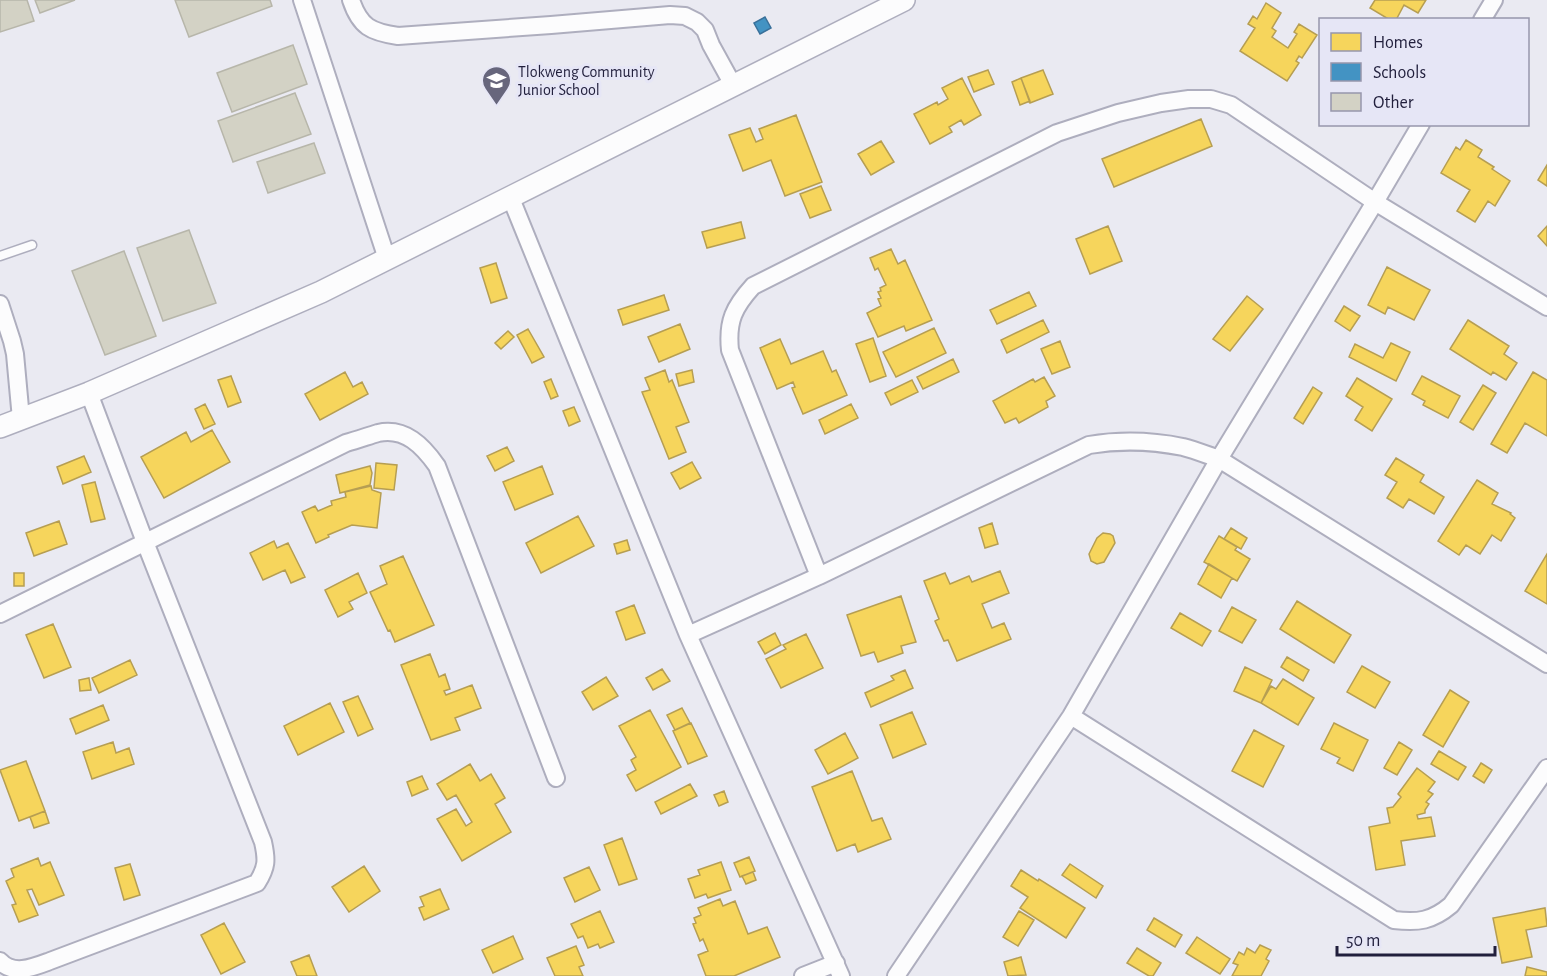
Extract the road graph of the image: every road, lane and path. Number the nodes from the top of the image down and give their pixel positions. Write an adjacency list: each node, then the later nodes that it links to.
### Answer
1 (302, 0): 12 (street)
2 (351, 0): 6 (street)
3 (904, 0): 6 (street)
4 (1494, 0): 5 (street)
5 (1483, 18)
6 (733, 85): 8 (street)
7 (1420, 126): 9 (street)
8 (510, 196): 12 (street); 22 (street)
9 (1376, 202): 14 (street); 18 (street); 20 (street)
10 (32, 245): 11 (lane)
11 (0, 256)
12 (387, 260): 15 (street)
13 (0, 304): 16 (street)
14 (1547, 307)
15 (89, 393): 16 (street); 19 (street)
16 (21, 419): 17 (street)
17 (0, 427)
18 (1218, 459): 20 (street); 23 (street); 24 (street)
19 (145, 542): 21 (street); 26 (street); 27 (street)
20 (819, 576): 22 (street)
21 (0, 614)
22 (688, 635): 28 (street)
23 (1547, 664)
24 (1071, 716): 25 (street); 30 (street)
25 (1547, 768)
26 (556, 778)
27 (0, 961)
28 (838, 970): 29 (street)
29 (803, 976)
30 (896, 976)

